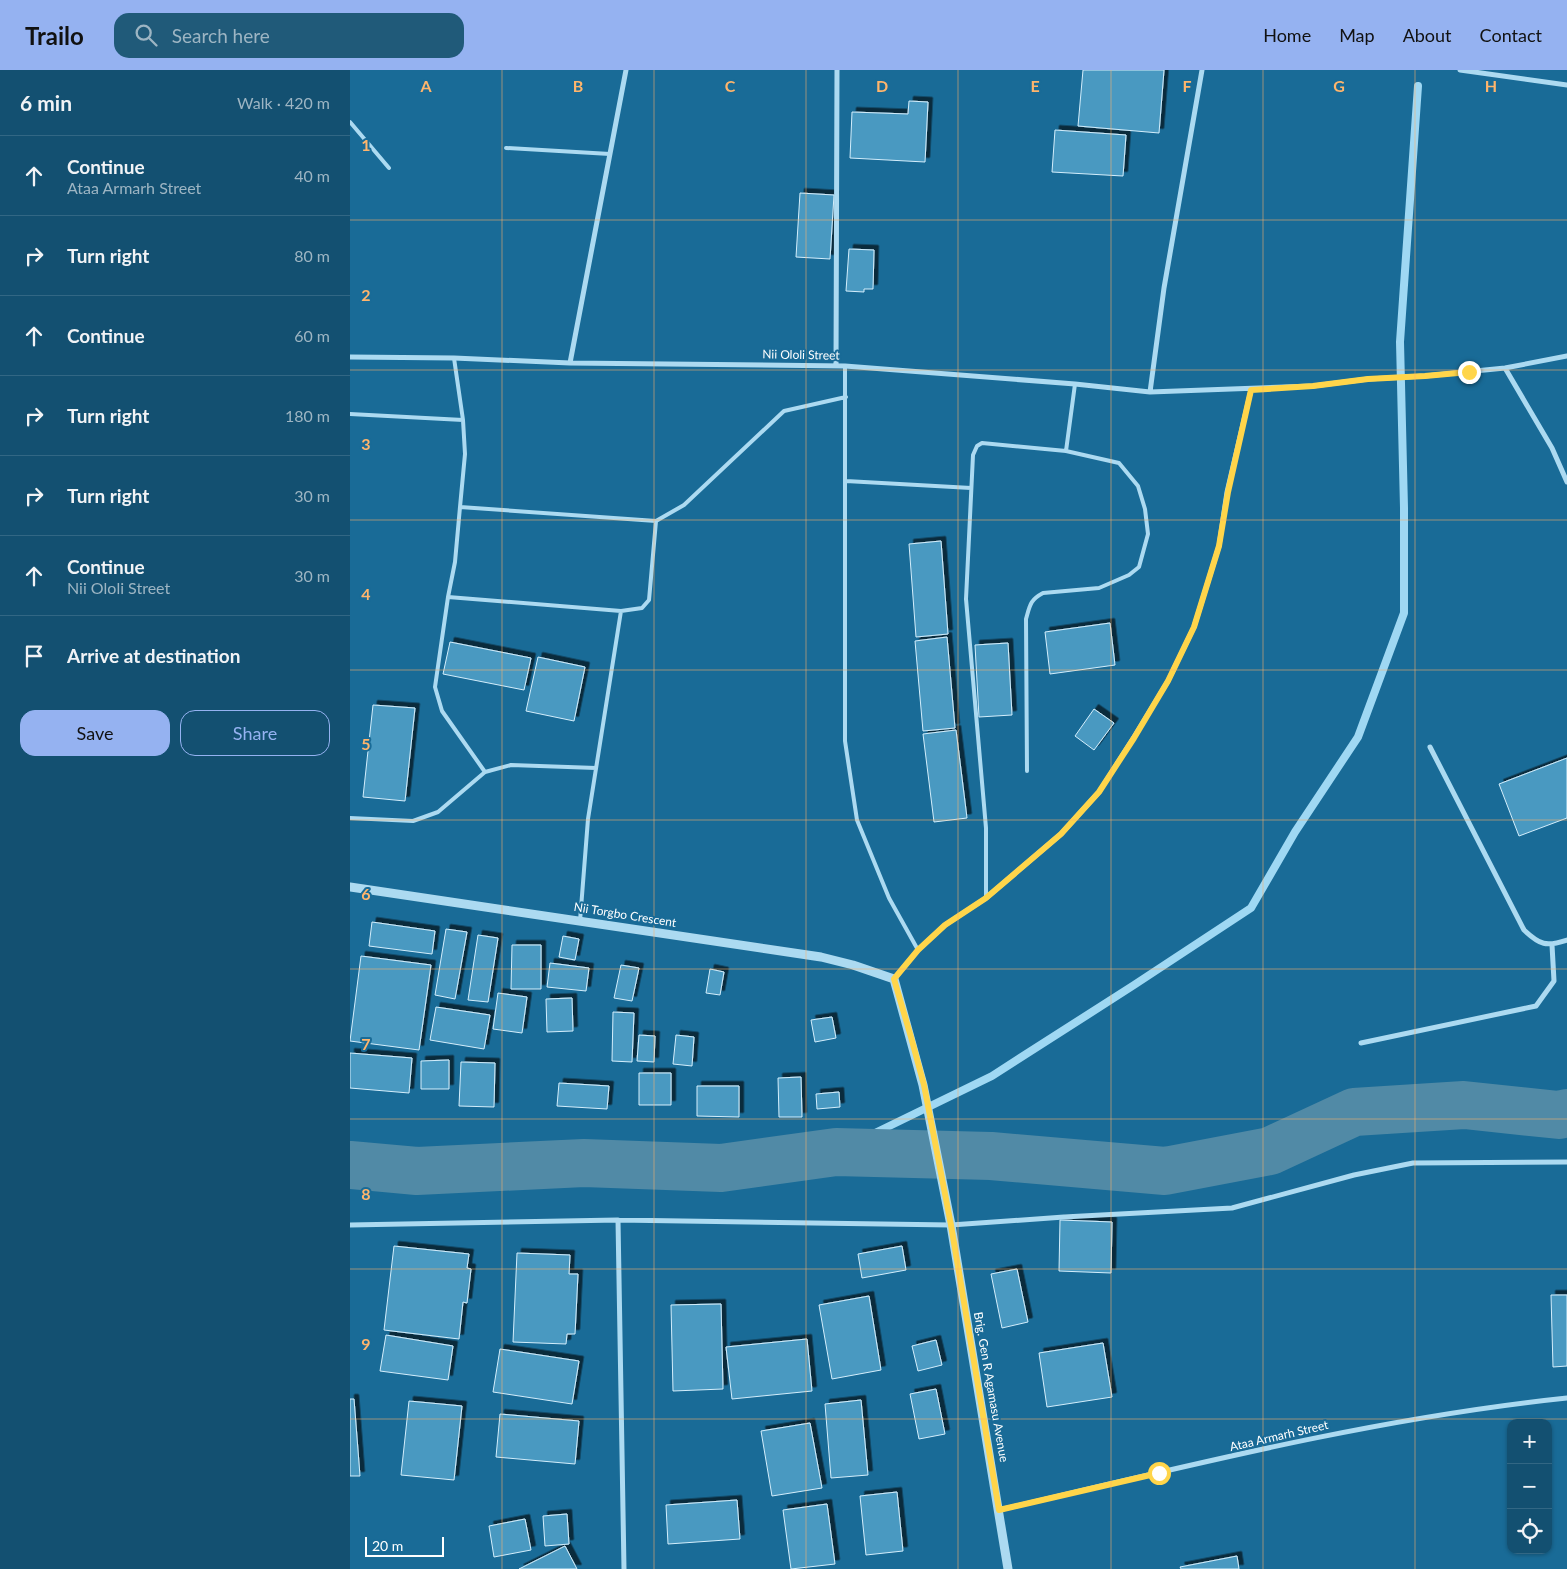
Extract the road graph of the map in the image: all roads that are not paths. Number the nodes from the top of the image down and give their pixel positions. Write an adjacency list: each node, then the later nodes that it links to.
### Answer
1 (626, 70): 8 (street)
2 (837, 70): 14 (street)
3 (1202, 70): 19 (street)
4 (1460, 70): 5 (street)
5 (1567, 85)
6 (350, 122): 9 (lane)
7 (506, 148): 8 (lane)
8 (610, 154): 13 (street)
9 (389, 168)
10 (1567, 356): 16 (street)
11 (350, 357): 12 (street, Nii Ololi Street)
12 (454, 358): 13 (street, Nii Ololi Street); 22 (lane)
13 (570, 363): 14 (street, Nii Ololi Street)
14 (836, 366): 15 (street, Nii Ololi Street)
15 (845, 366): 17 (street, Nii Ololi Street); 20 (lane)
16 (1505, 368): 18 (street, Nii Ololi Street); 25 (street)
17 (1075, 384): 19 (street, Nii Ololi Street); 23 (lane)
18 (1251, 390): 19 (street, Nii Ololi Street); 37 (street)
19 (1150, 392)
20 (846, 397): 24 (lane); 28 (lane)
21 (350, 414): 22 (lane)
22 (463, 420): 27 (lane)
23 (1066, 452): 26 (lane); 33 (lane)
24 (846, 481): 26 (lane); 41 (lane)
25 (1567, 482)
26 (971, 488): 37 (lane)
27 (460, 506): 28 (lane); 29 (lane)
28 (656, 521): 30 (lane)
29 (448, 597): 30 (lane); 34 (lane)
30 (622, 611): 32 (lane)
31 (1430, 747): 40 (street)
32 (596, 768): 34 (lane); 38 (lane)
33 (1027, 771)
34 (485, 772): 35 (lane)
35 (350, 818)
36 (350, 887): 38 (street, Nii Torgbo Crescent)
37 (986, 898): 41 (street)
38 (580, 921): 42 (street, Nii Torgbo Crescent)
39 (1567, 940): 40 (street)
40 (1552, 945): 43 (street)
41 (918, 950): 42 (street)
42 (894, 979): 47 (street, Brig. Gen R Agamasu Avenue)
43 (1361, 1043)
44 (1567, 1162): 47 (street)
45 (618, 1220): 46 (street); 47 (street); 50 (street)
46 (350, 1225)
47 (951, 1225): 49 (street, Brig. Gen R Agamasu Avenue)
48 (1567, 1398): 49 (street, Ataa Armarh Street)
49 (999, 1510): 51 (street, Brig. Gen R Agamasu Avenue)
50 (624, 1569)
51 (1008, 1569)

